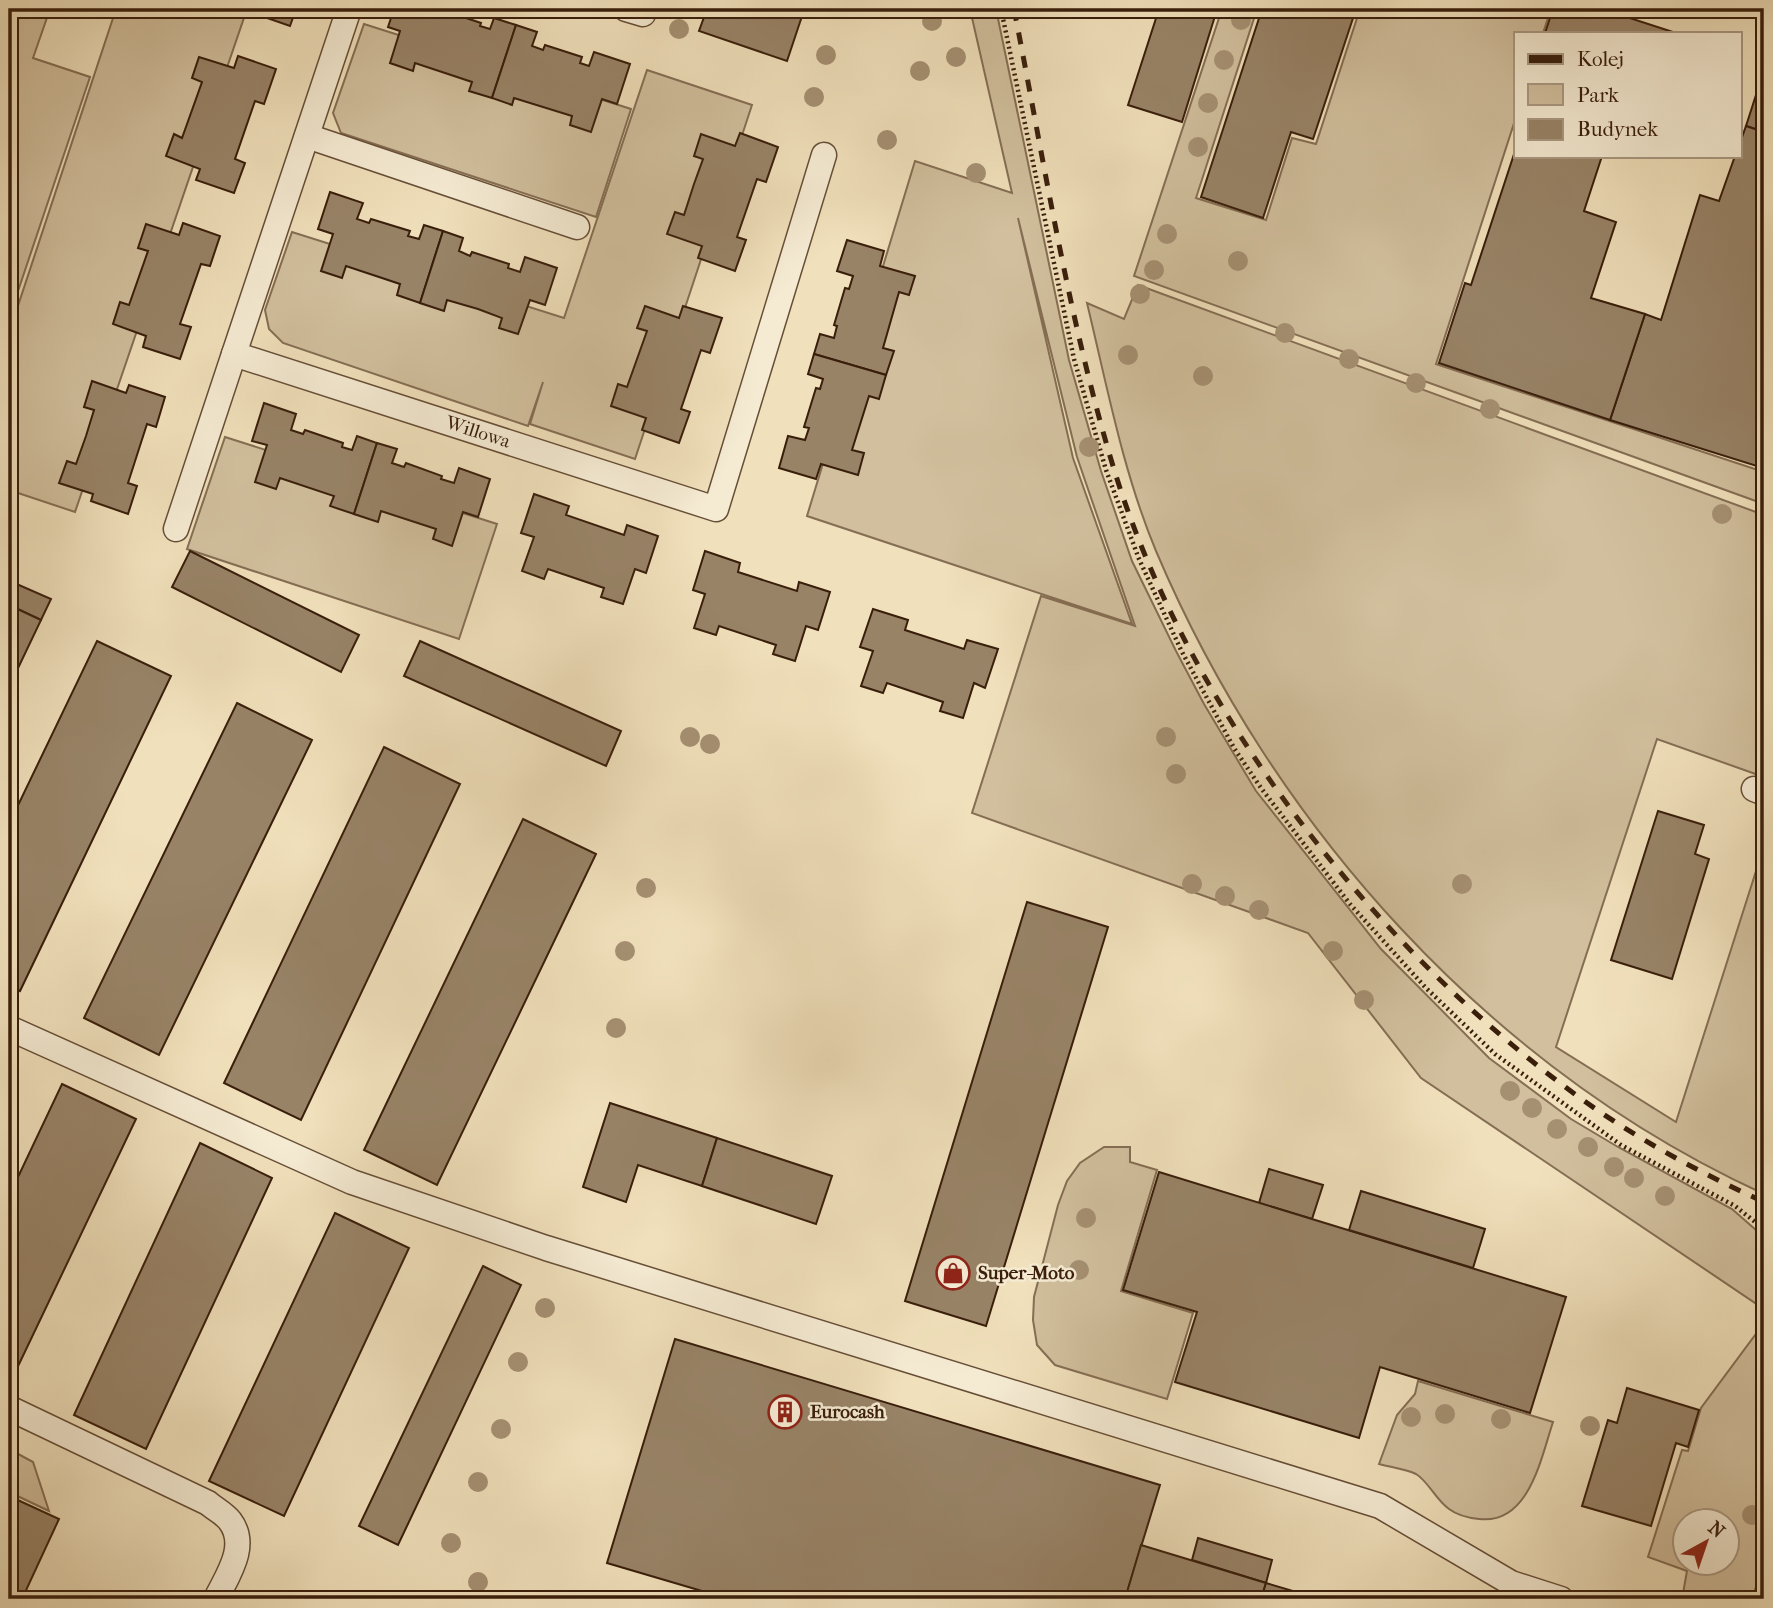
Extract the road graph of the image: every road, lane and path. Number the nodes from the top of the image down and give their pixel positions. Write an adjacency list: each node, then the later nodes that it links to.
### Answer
1 (349, 9): 3 (lane)
2 (1001, 9): 9 (path)
3 (307, 136): 5 (lane); 6 (lane)
4 (824, 155): 6 (lane, Willowa)
5 (577, 227)
6 (234, 354): 7 (lane)
7 (176, 529)
8 (9, 1028): 12 (lane)
9 (1764, 1229)
10 (9, 1408): 11 (lane)
11 (216, 1599)
12 (1561, 1599)

